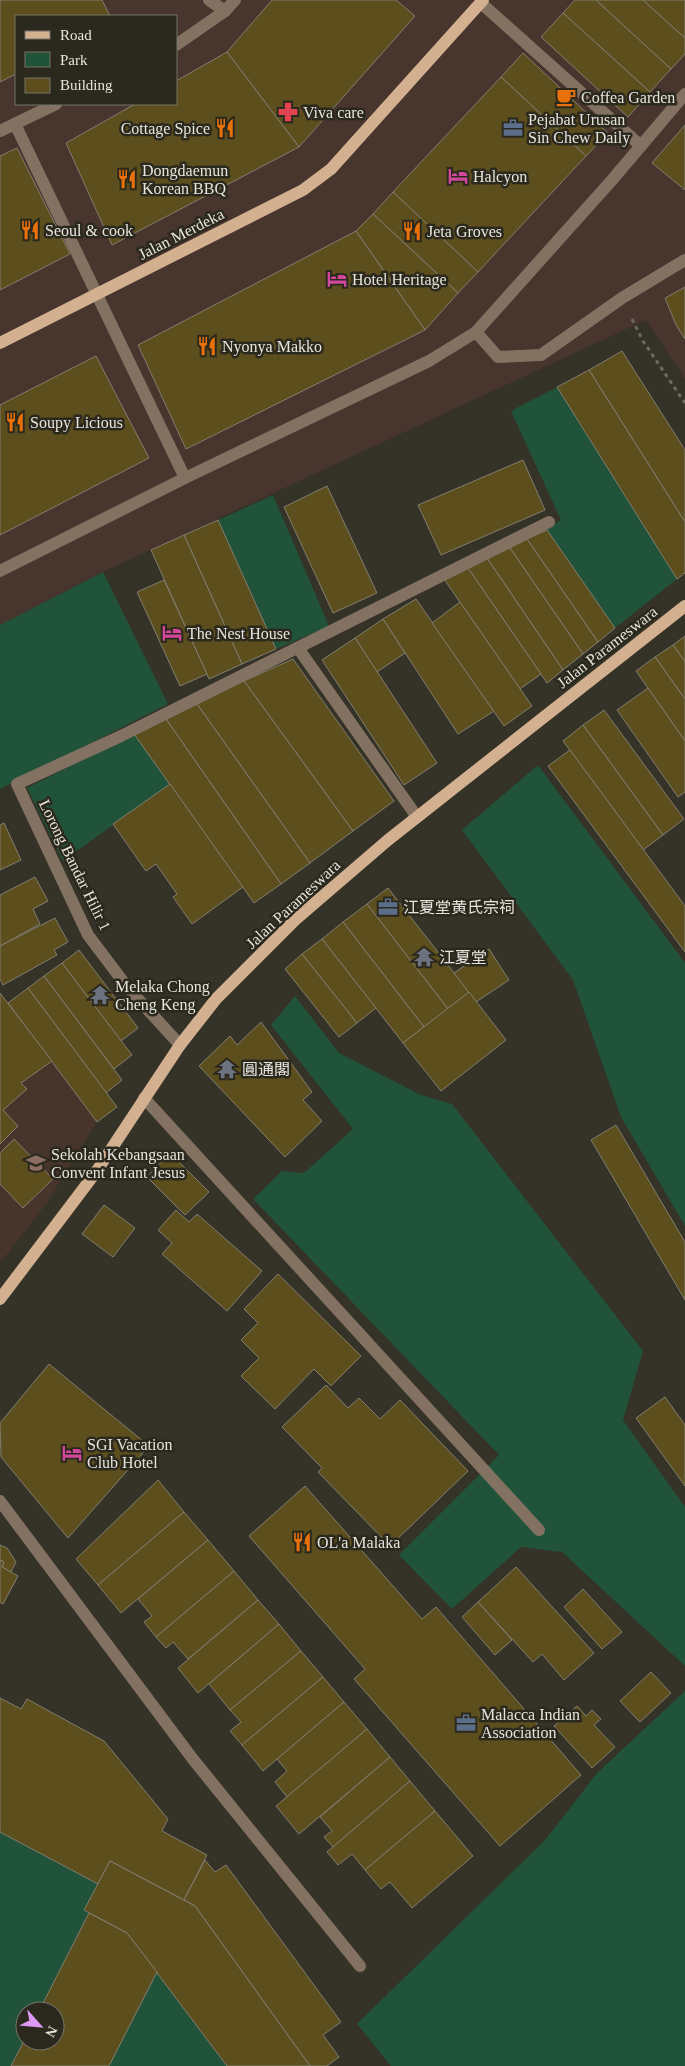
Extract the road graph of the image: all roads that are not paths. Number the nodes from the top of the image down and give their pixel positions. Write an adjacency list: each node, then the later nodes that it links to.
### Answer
1 (209, 0): 4 (street)
2 (235, 0): 4 (street)
3 (482, 1): 10 (street); 12 (main road, Jalan Merdeka)
4 (225, 11): 5 (street)
5 (178, 44)
6 (685, 94): 10 (street)
7 (54, 105): 8 (street)
8 (15, 124): 9 (street); 12 (street)
9 (0, 131)
10 (641, 146): 13 (street)
11 (685, 260): 13 (street)
12 (97, 295): 14 (main road, Jalan Merdeka); 15 (street)
13 (476, 332): 15 (street)
14 (0, 343)
15 (185, 478): 17 (street)
16 (549, 522): 19 (street)
17 (0, 571)
18 (685, 606): 20 (main road, Jalan Parameswara)
19 (298, 648): 20 (street); 21 (street, Lorong Bandar Hilir 1)
20 (417, 817): 21 (main road, Jalan Parameswara)
21 (180, 1045): 22 (main road, Jalan Parameswara)
22 (144, 1098): 23 (main road, Jalan Parameswara); 25 (street)
23 (0, 1300)
24 (0, 1501): 26 (street)
25 (539, 1530)
26 (360, 1966)

